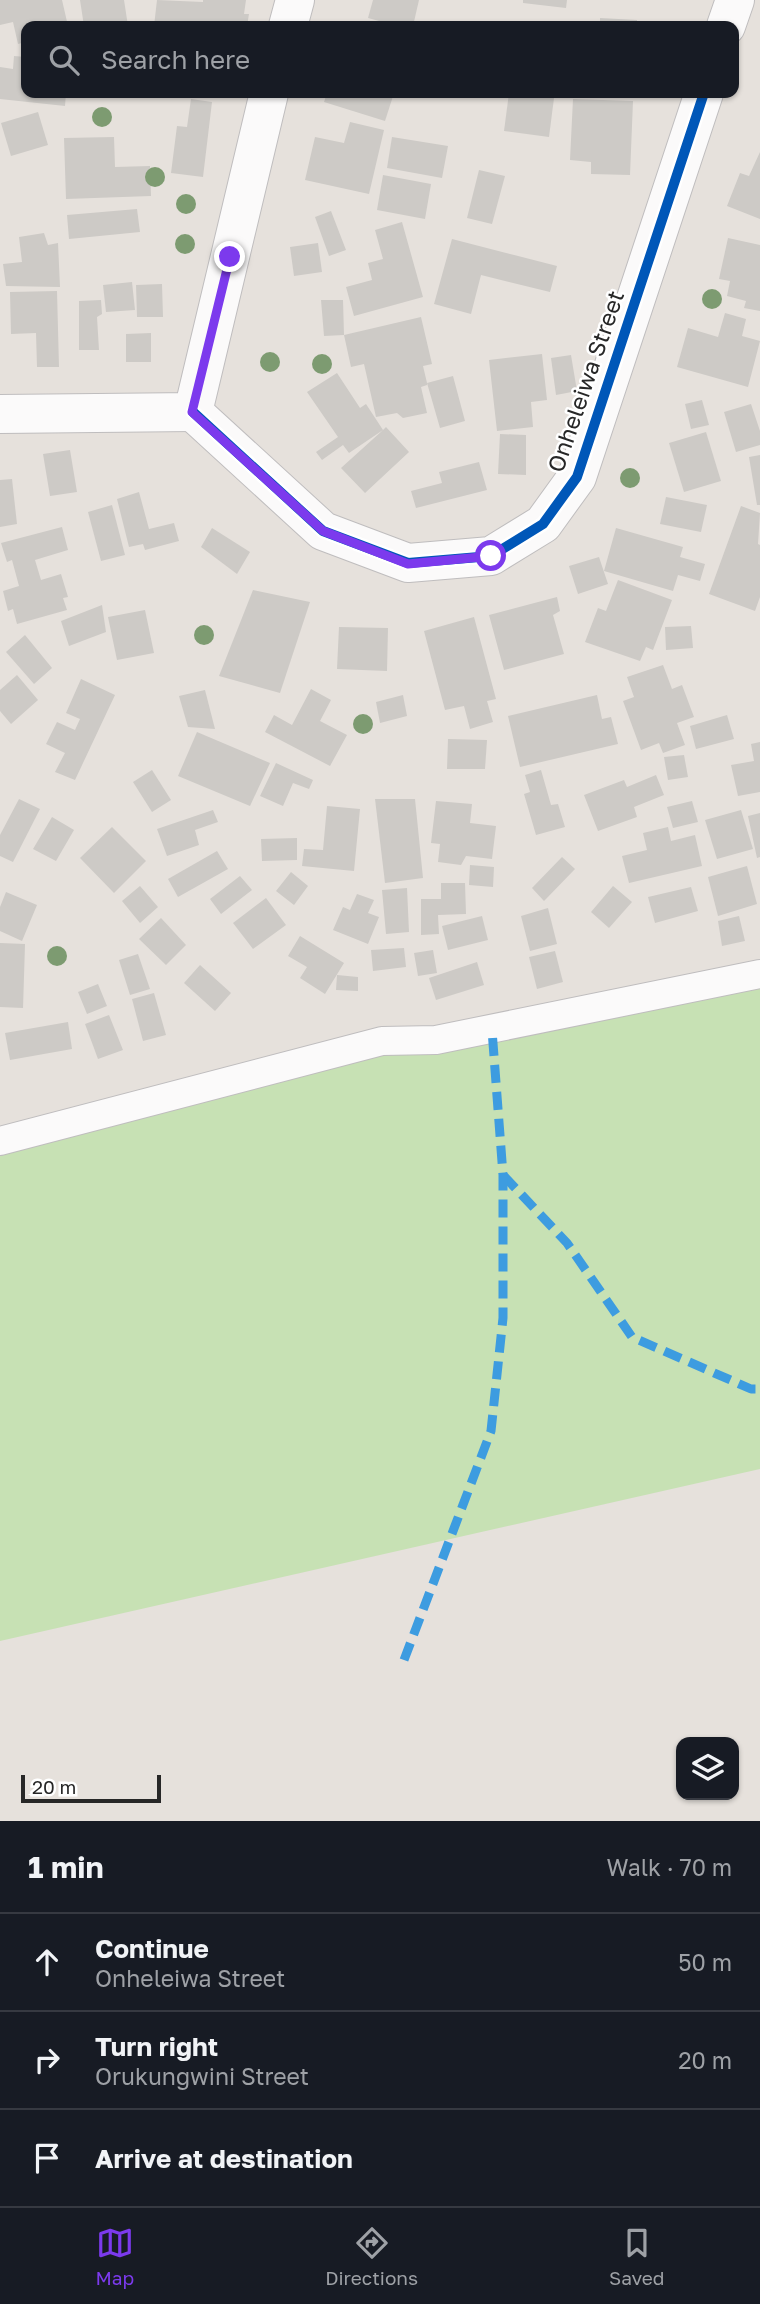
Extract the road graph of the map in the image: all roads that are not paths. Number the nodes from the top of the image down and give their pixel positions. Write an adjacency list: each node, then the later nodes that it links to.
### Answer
1 (295, 0): 3 (street)
2 (735, 0): 4 (street)
3 (289, 21)
4 (728, 21)
5 (268, 98): 7 (street)
6 (702, 98): 7 (street, Onheleiwa Street)
7 (192, 412): 8 (street)
8 (0, 414)
9 (760, 974): 10 (lane)
10 (0, 1141)

